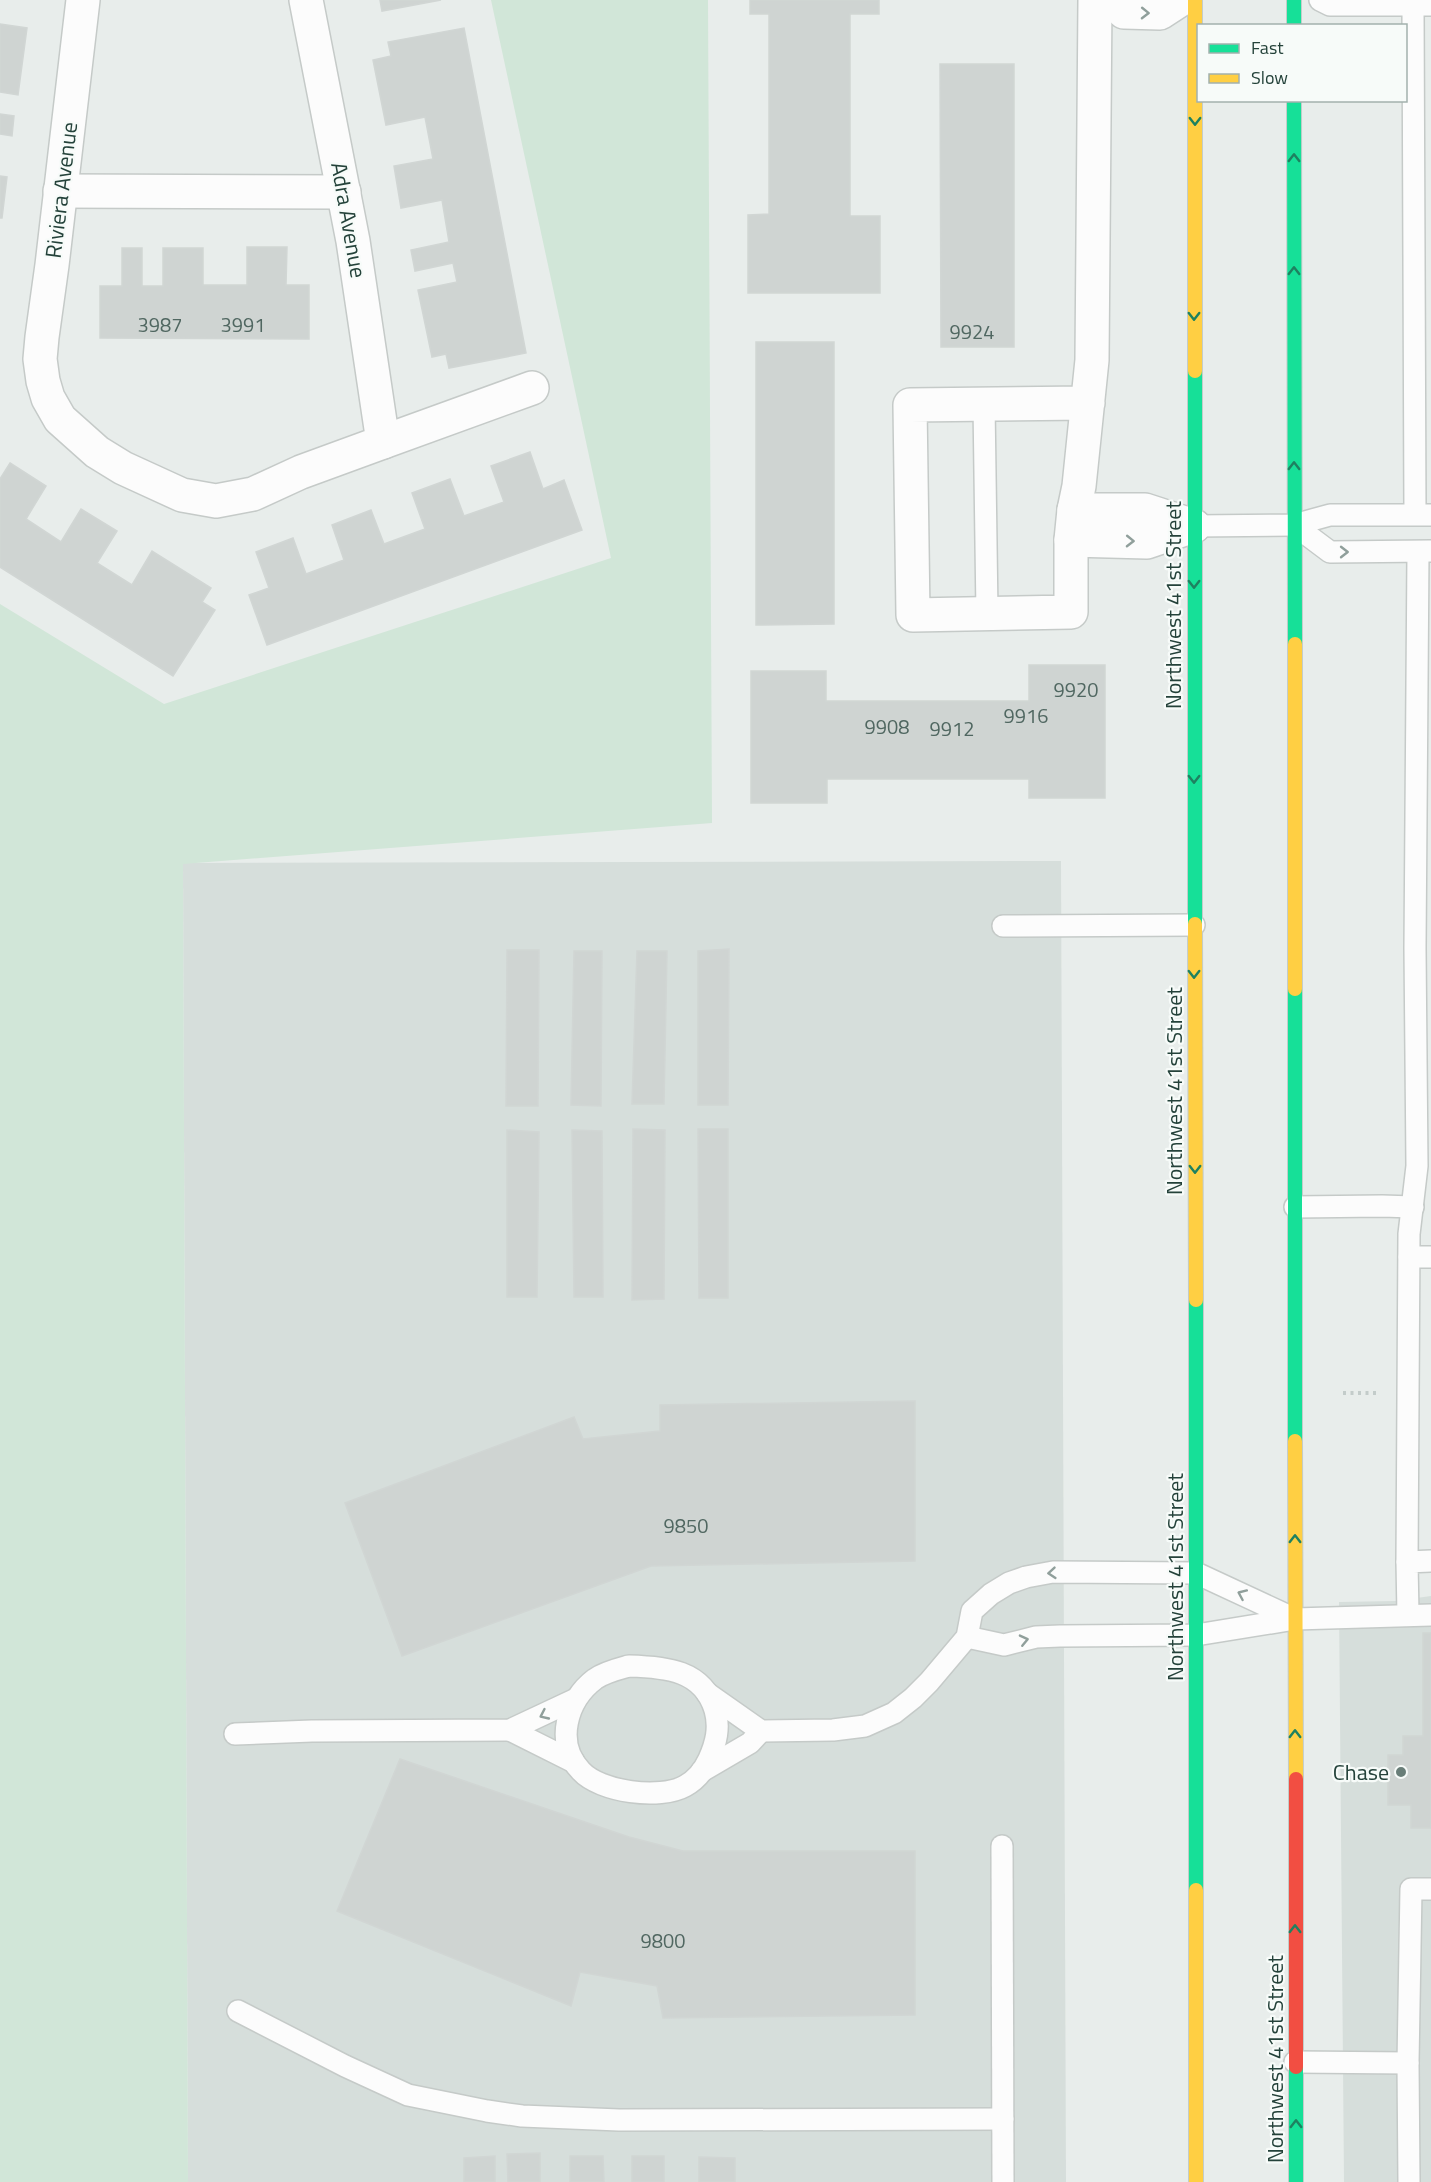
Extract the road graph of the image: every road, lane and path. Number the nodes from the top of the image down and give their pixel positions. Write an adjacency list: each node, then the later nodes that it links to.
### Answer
1 (83, 0): 13 (street, Riviera Avenue)
2 (306, 0): 14 (street, Adra Avenue)
3 (1095, 0): 16 (street)
4 (1112, 0): 5 (street, one-way to 5)
5 (1180, 0)
6 (1195, 0): 21 (main road, Northwest 41st Street, one-way to 21)
7 (1294, 0): 10 (main road)
8 (1320, 0): 9 (lane)
9 (1422, 6): 11 (lane)
10 (1294, 24)
11 (1422, 76): 19 (lane)
12 (1294, 102): 22 (main road, Northwest 41st Street, one-way to 12)
13 (60, 191): 14 (street); 18 (street, Riviera Avenue)
14 (344, 192): 18 (street, Adra Avenue)
15 (532, 388): 18 (street)
16 (1088, 403): 17 (street); 20 (street)
17 (984, 404): 24 (lane); 24 (street)
18 (383, 442)
19 (1423, 514): 22 (lane)
20 (1073, 525): 21 (street); 24 (street)
21 (1194, 525): 22 (lane); 25 (main road, Northwest 41st Street, one-way to 25)
22 (1294, 525): 23 (lane, one-way to 23); 27 (main road, Northwest 41st Street)
23 (1425, 552): 28 (lane)
24 (987, 614)
25 (1194, 925): 26 (lane); 35 (main road, Northwest 41st Street, one-way to 35)
26 (1003, 926)
27 (1295, 1207): 28 (lane); 38 (main road, Northwest 41st Street, one-way to 27)
28 (1413, 1207): 29 (lane)
29 (1409, 1257): 30 (lane); 34 (lane)
30 (1431, 1257)
31 (1343, 1393): 32 (path)
32 (1388, 1393)
33 (1431, 1561): 34 (lane)
34 (1407, 1562): 36 (lane)
35 (1196, 1574): 38 (lane, one-way to 35); 39 (main road, Northwest 41st Street); 40 (lane, one-way to 40)
36 (1408, 1615): 37 (lane); 38 (lane)
37 (1431, 1615)
38 (1295, 1618): 39 (lane); 51 (main road, Northwest 41st Street, one-way to 38)
39 (1196, 1635): 40 (lane, one-way to 39); 55 (main road, Northwest 41st Street)
40 (967, 1637): 44 (lane)
41 (707, 1692): 42 (lane); 44 (lane); 47 (lane)
42 (576, 1700): 43 (lane, one-way to 43); 46 (lane)
43 (510, 1730): 45 (lane); 46 (lane)
44 (761, 1731): 47 (lane)
45 (235, 1734)
46 (574, 1762): 47 (lane)
47 (702, 1771)
48 (1002, 1846): 53 (lane)
49 (1431, 1889): 52 (lane)
50 (238, 2011): 53 (lane)
51 (1295, 2062): 52 (lane); 56 (main road, Northwest 41st Street, one-way to 51)
52 (1408, 2063): 57 (lane)
53 (1003, 2119): 54 (lane)
54 (1003, 2182)
55 (1196, 2182)
56 (1296, 2182)
57 (1409, 2182)

